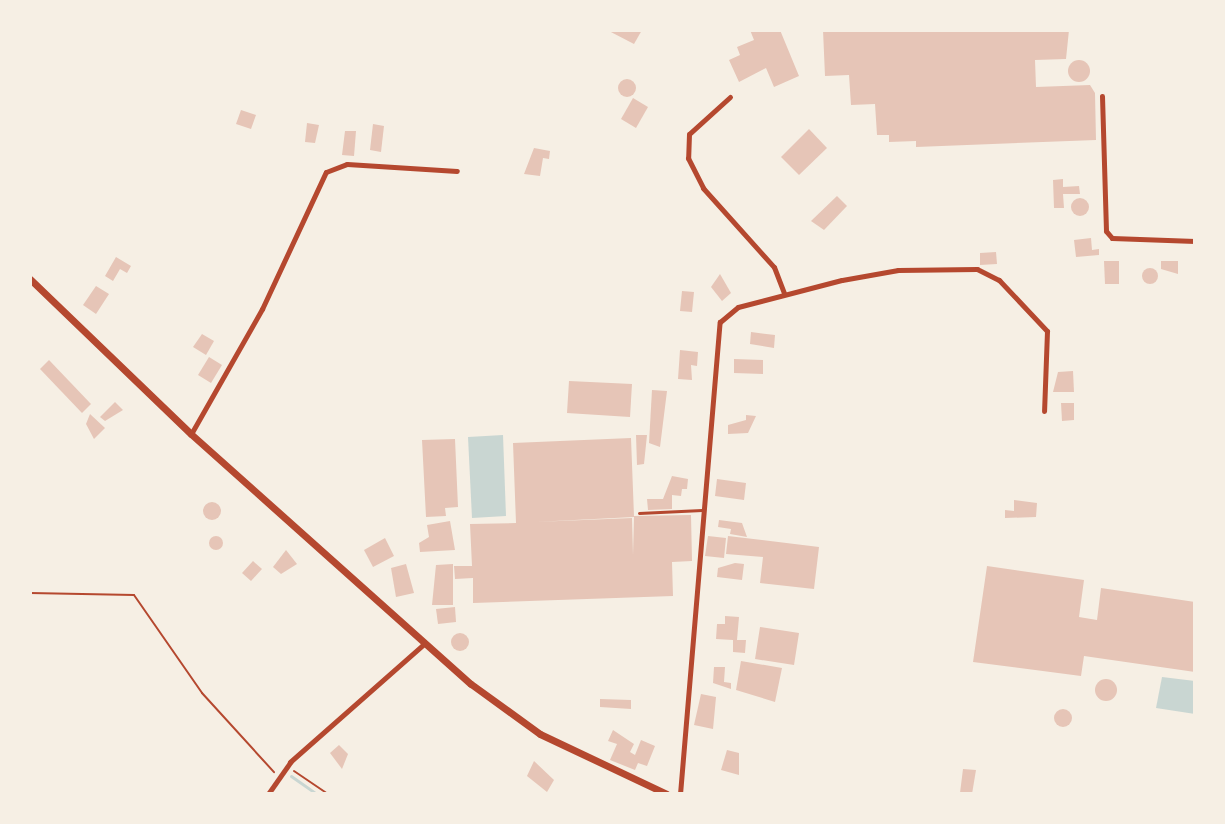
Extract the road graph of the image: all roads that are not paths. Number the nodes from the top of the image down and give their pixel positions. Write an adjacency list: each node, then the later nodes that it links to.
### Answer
1 (1102, 96): 4 (street)
2 (730, 97): 6 (street)
3 (457, 171): 8 (street)
4 (1195, 241)
5 (30, 279): 8 (street)
6 (784, 293): 7 (street); 9 (street)
7 (1044, 411)
8 (191, 434): 11 (street)
9 (702, 510): 10 (lane); 14 (street)
10 (639, 513)
11 (424, 644): 12 (street); 13 (street)
12 (268, 794)
13 (667, 794)
14 (680, 794)

